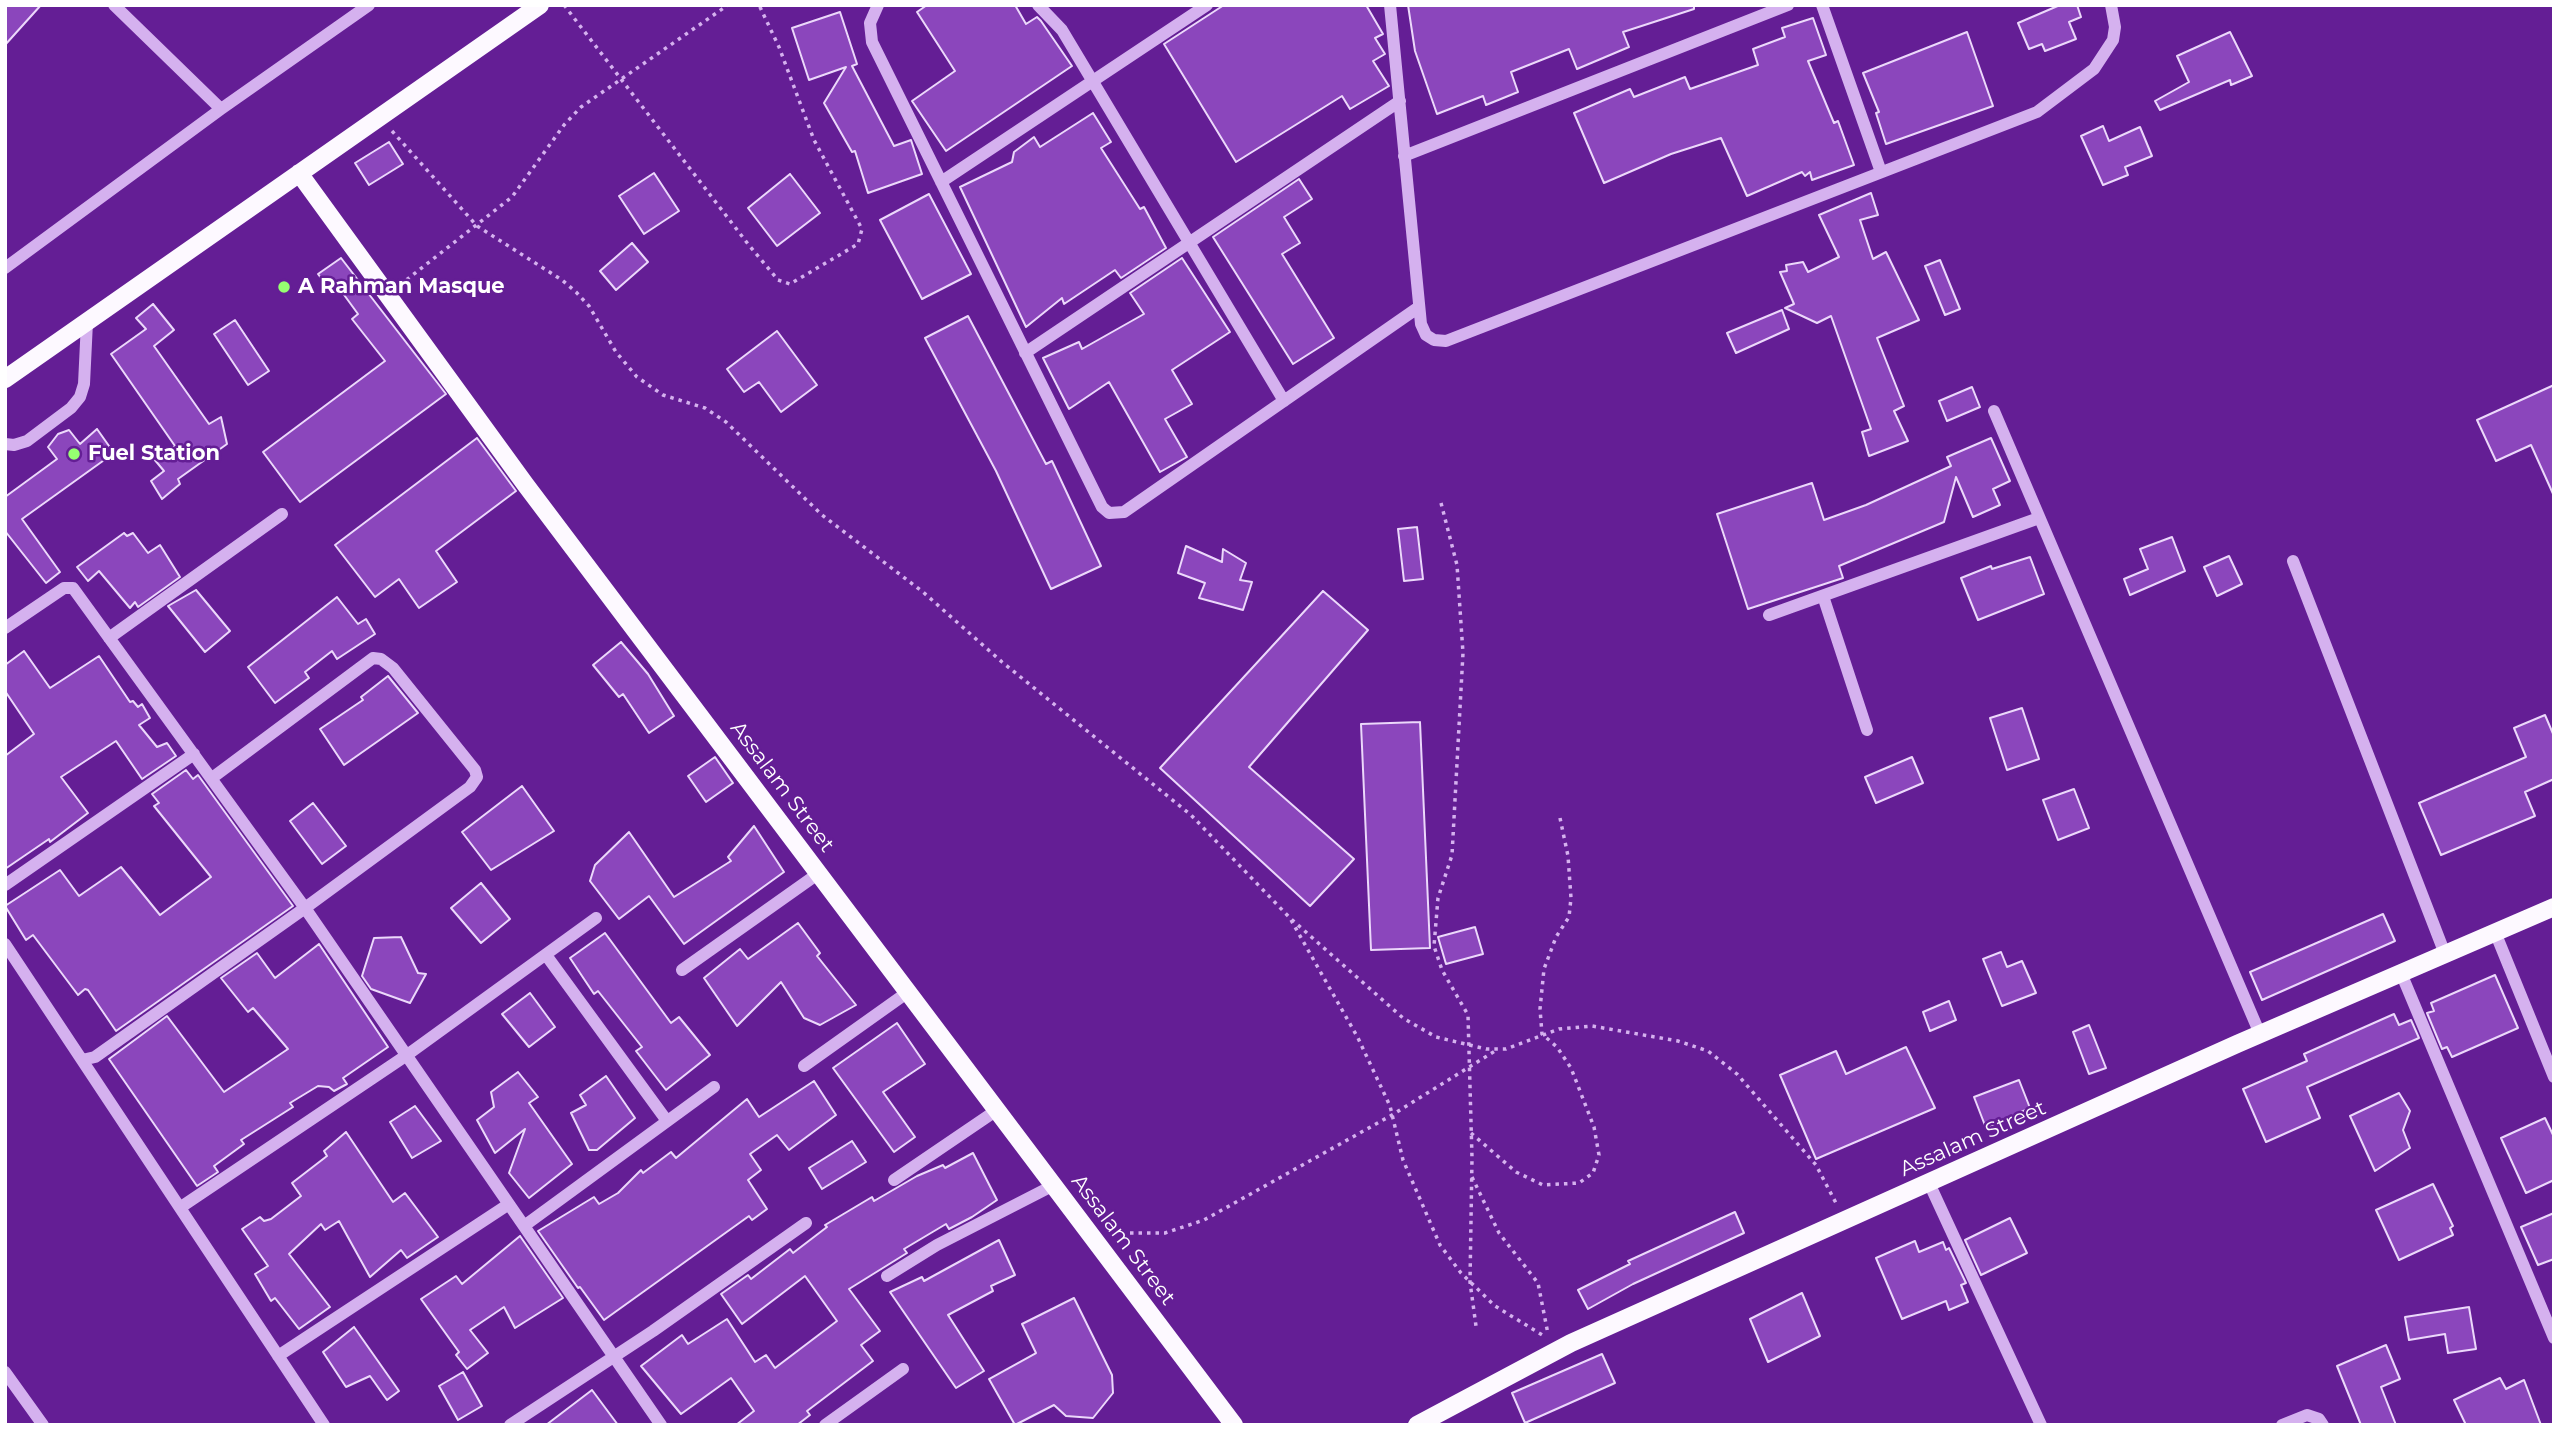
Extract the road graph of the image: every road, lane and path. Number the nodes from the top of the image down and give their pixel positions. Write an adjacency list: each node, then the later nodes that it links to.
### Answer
1 (114, 5): 17 (street)
2 (369, 5): 17 (street)
3 (540, 5): 18 (main road)
4 (564, 5): 14 (path)
5 (728, 5): 14 (path)
6 (759, 5): 14 (path)
7 (878, 5): 22 (street)
8 (1038, 5): 15 (street)
9 (1207, 5): 15 (street)
10 (1390, 5): 16 (street)
11 (1788, 5): 19 (street)
12 (1822, 5): 20 (street)
13 (2111, 5): 20 (street)
14 (620, 79): 23 (path)
15 (1093, 81): 22 (street); 24 (street)
16 (1400, 101): 19 (street); 24 (street)
17 (221, 109): 25 (street)
18 (379, 117): 21 (main road); 23 (path)
19 (1404, 156): 27 (street)
20 (1881, 172): 27 (street)
21 (299, 173): 26 (main road, Assalam Street); 28 (main road)
22 (941, 182): 29 (street)
23 (477, 226): 26 (path); 51 (path)
24 (1191, 241): 29 (street); 31 (street)
25 (5, 268)
26 (387, 294): 46 (main road, Assalam Street)
27 (1419, 307): 31 (street)
28 (87, 322): 30 (main road); 33 (street)
29 (1025, 353): 31 (street)
30 (5, 379)
31 (1284, 401)
32 (1994, 411): 36 (street)
33 (5, 444)
34 (1441, 503): 61 (path)
35 (282, 514): 41 (street)
36 (2039, 517): 38 (street); 60 (street)
37 (2293, 561): 54 (street)
38 (1823, 596): 39 (street); 42 (street)
39 (1769, 615)
40 (6, 627): 41 (street)
41 (109, 638): 43 (street)
42 (1867, 730)
43 (194, 754): 44 (street); 47 (street)
44 (212, 778): 49 (street); 49 (street)
45 (1560, 818): 59 (path)
46 (819, 873): 56 (street); 58 (main road, Assalam Street)
47 (5, 885)
48 (2554, 907): 52 (main road, Assalam Street)
49 (305, 908): 63 (street); 64 (street)
50 (596, 918): 55 (street)
51 (1290, 918): 61 (path); 70 (path)
52 (2495, 932): 54 (main road, Assalam Street); 67 (street)
53 (5, 944): 64 (street)
54 (2445, 954): 57 (main road, Assalam Street)
55 (546, 955): 63 (street); 71 (street)
56 (682, 971)
57 (2401, 973): 60 (main road, Assalam Street); 86 (street)
58 (908, 992): 65 (street); 69 (main road, Assalam Street)
59 (1542, 1034): 62 (path); 72 (path); 79 (path)
60 (2260, 1034): 75 (main road, Assalam Street)
61 (1469, 1045): 62 (path); 66 (path)
62 (1497, 1050): 66 (path)
63 (407, 1055): 77 (street); 78 (street)
64 (82, 1059): 78 (street)
65 (804, 1066)
66 (1469, 1068): 70 (path); 72 (path)
67 (2554, 1077)
68 (714, 1087): 71 (street)
69 (997, 1110): 74 (street); 76 (main road, Assalam Street)
70 (1392, 1115): 82 (path); 84 (path)
71 (667, 1121): 81 (street)
72 (1471, 1133): 73 (path)
73 (1471, 1175): 84 (path); 84 (path)
74 (894, 1180)
75 (1929, 1183): 79 (main road, Assalam Street); 98 (street)
76 (1054, 1185): 82 (main road, Assalam Street); 83 (street)
77 (509, 1204): 81 (street); 87 (street)
78 (181, 1207): 87 (street)
79 (1845, 1222): 97 (main road, Assalam Street)
80 (806, 1223): 88 (street)
81 (524, 1226): 88 (street)
82 (1085, 1227): 96 (main road, Assalam Street)
83 (887, 1276)
84 (1470, 1282): 85 (path)
85 (1476, 1326)
86 (2554, 1338)
87 (278, 1356): 92 (street)
88 (614, 1356): 93 (street); 94 (street)
89 (903, 1369): 95 (street)
90 (5, 1372): 91 (street)
91 (43, 1425)
92 (324, 1425)
93 (510, 1425)
94 (662, 1425)
95 (825, 1425)
96 (1234, 1425)
97 (1417, 1425)
98 (2042, 1425)
99 (2282, 1425): 100 (street)
100 (2323, 1425)

